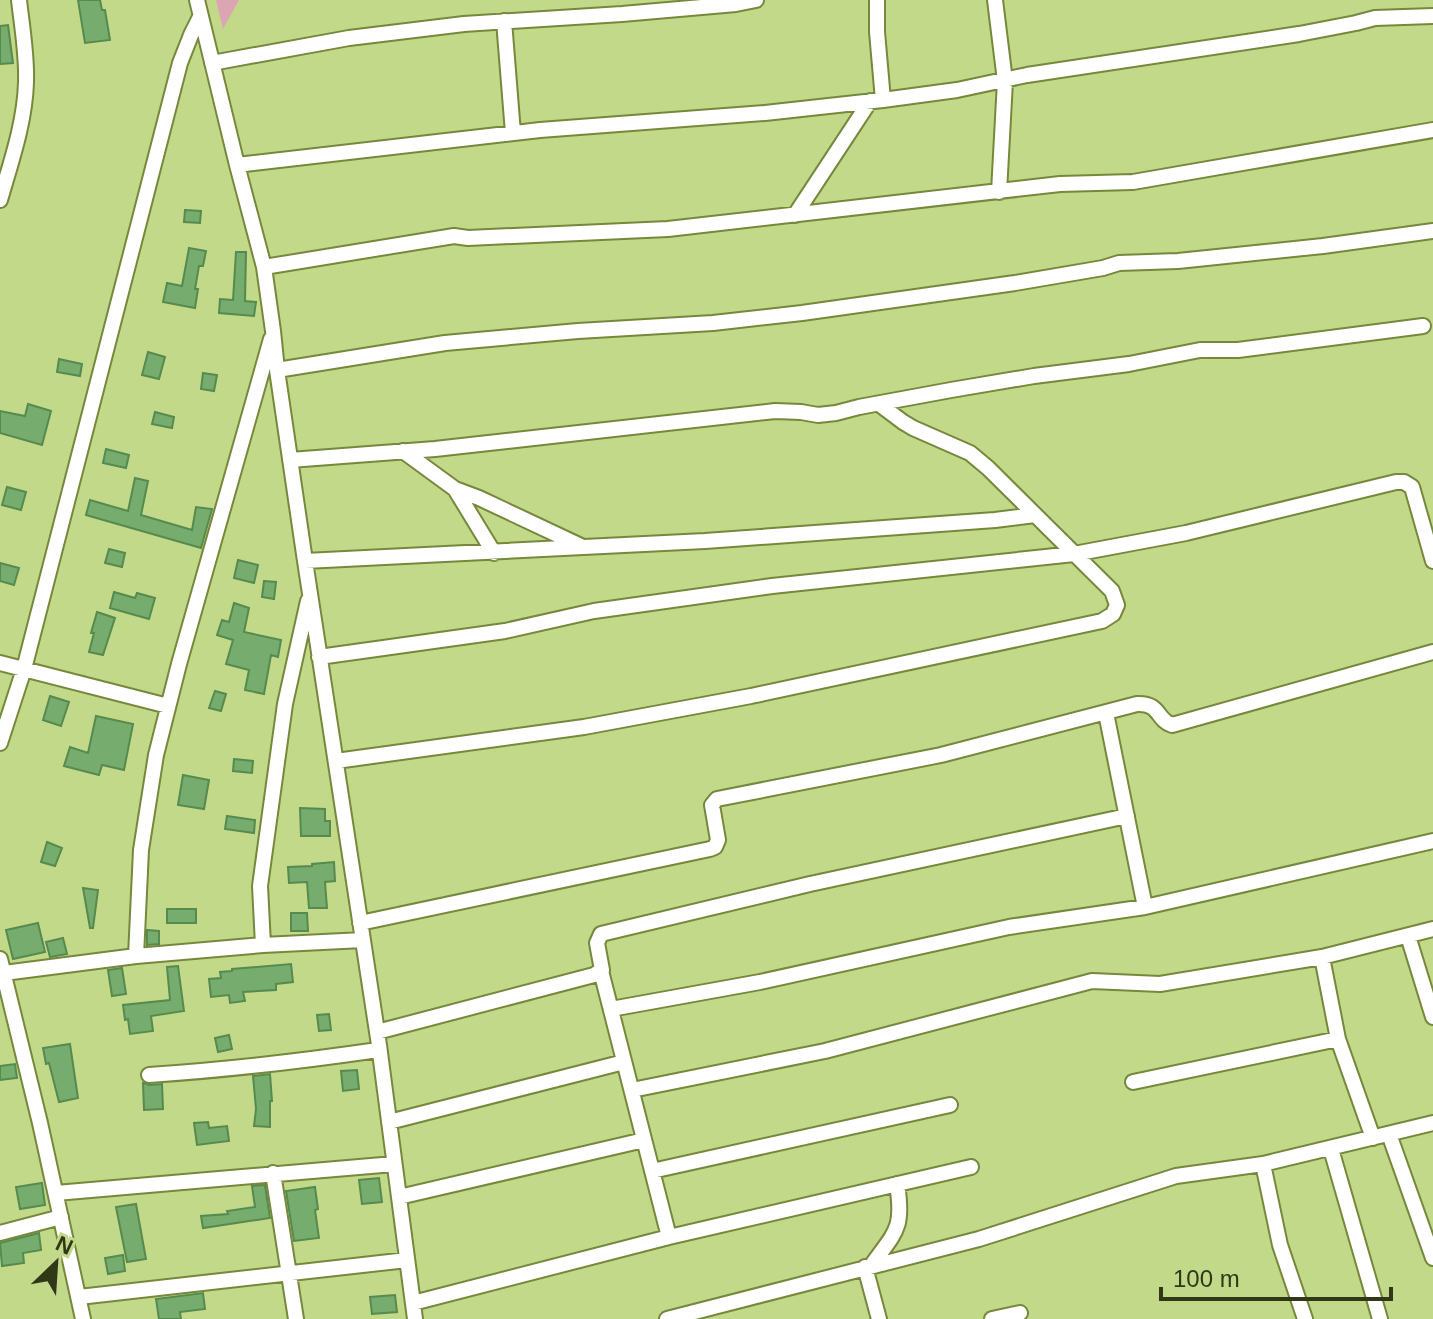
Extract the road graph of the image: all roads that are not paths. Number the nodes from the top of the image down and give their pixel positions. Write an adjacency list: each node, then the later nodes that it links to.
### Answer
1 (19, 0): 15 (street)
2 (197, 0): 7 (street)
3 (756, 0): 8 (street)
4 (877, 0): 11 (street)
5 (995, 0): 10 (street)
6 (1433, 16): 10 (street)
7 (200, 17): 9 (street); 38 (street)
8 (504, 21): 9 (street); 13 (street)
9 (212, 63): 14 (street)
10 (1005, 81): 11 (street); 16 (street)
11 (877, 101): 13 (street); 18 (street)
12 (1433, 130): 16 (street)
13 (513, 133): 14 (street)
14 (237, 165): 20 (street)
15 (4, 172): 17 (street)
16 (999, 192): 18 (street)
17 (0, 200)
18 (795, 215): 20 (street)
19 (1433, 231): 23 (street)
20 (264, 267): 22 (street)
21 (1423, 326): 24 (street)
22 (273, 331): 23 (street); 39 (street)
23 (277, 370): 26 (street)
24 (879, 404): 25 (street); 28 (street)
25 (403, 451): 26 (street); 27 (street)
26 (290, 460): 32 (street)
27 (455, 489): 29 (street); 30 (street)
28 (1035, 515): 29 (street); 31 (street)
29 (585, 548): 30 (street)
30 (494, 553): 32 (street)
31 (1074, 554): 33 (street); 36 (street); 42 (street)
32 (305, 561): 34 (street)
33 (1433, 561)
34 (310, 593): 36 (street); 50 (street)
35 (1433, 652): 40 (street)
36 (319, 657): 42 (street)
37 (0, 663): 38 (street)
38 (24, 669): 39 (street); 41 (street)
39 (168, 706): 51 (street)
40 (1106, 713): 43 (street); 46 (street)
41 (0, 743)
42 (336, 761): 46 (street)
43 (1127, 816): 45 (street); 54 (street)
44 (1433, 841): 45 (street)
45 (1145, 907): 56 (street)
46 (360, 923): 49 (street)
47 (1433, 929): 48 (street)
48 (1408, 936): 52 (street); 57 (street)
49 (363, 940): 50 (street); 58 (street)
50 (263, 945): 51 (street)
51 (136, 956): 53 (street)
52 (1322, 957): 59 (street); 64 (street)
53 (2, 966): 55 (street)
54 (601, 971): 56 (street); 58 (street)
55 (4, 993): 78 (street)
56 (611, 1009): 61 (street)
57 (1433, 1017)
58 (377, 1032): 60 (street)
59 (1338, 1039): 63 (street); 69 (street)
60 (378, 1050): 62 (street); 66 (street)
61 (624, 1062): 64 (street); 66 (street)
62 (149, 1075)
63 (1133, 1082)
64 (632, 1090): 70 (street)
65 (950, 1105): 75 (street)
66 (389, 1122): 72 (street)
67 (1433, 1123): 68 (street)
68 (1389, 1134): 69 (street); 83 (street)
69 (1373, 1138): 71 (street)
70 (644, 1140): 75 (street); 79 (street)
71 (1331, 1149): 73 (street); 97 (street)
72 (394, 1164): 76 (street); 79 (street)
73 (1263, 1164): 85 (street); 96 (street)
74 (971, 1167): 77 (street)
75 (652, 1171): 82 (street)
76 (273, 1173): 78 (street); 86 (street)
77 (897, 1184): 82 (street); 85 (street)
78 (56, 1193): 80 (street)
79 (399, 1197): 84 (street)
80 (61, 1217): 81 (street); 87 (street)
81 (0, 1233)
82 (669, 1237): 88 (street)
83 (1433, 1258)
84 (407, 1260): 86 (street); 88 (street)
85 (868, 1266): 93 (street); 94 (street)
86 (288, 1272): 87 (street); 91 (street)
87 (79, 1297): 90 (street)
88 (413, 1303): 92 (street)
89 (1020, 1313): 95 (street)
90 (83, 1319)
91 (296, 1319)
92 (415, 1319)
93 (667, 1319)
94 (879, 1319)
95 (992, 1319)
96 (1305, 1319)
97 (1380, 1319)

